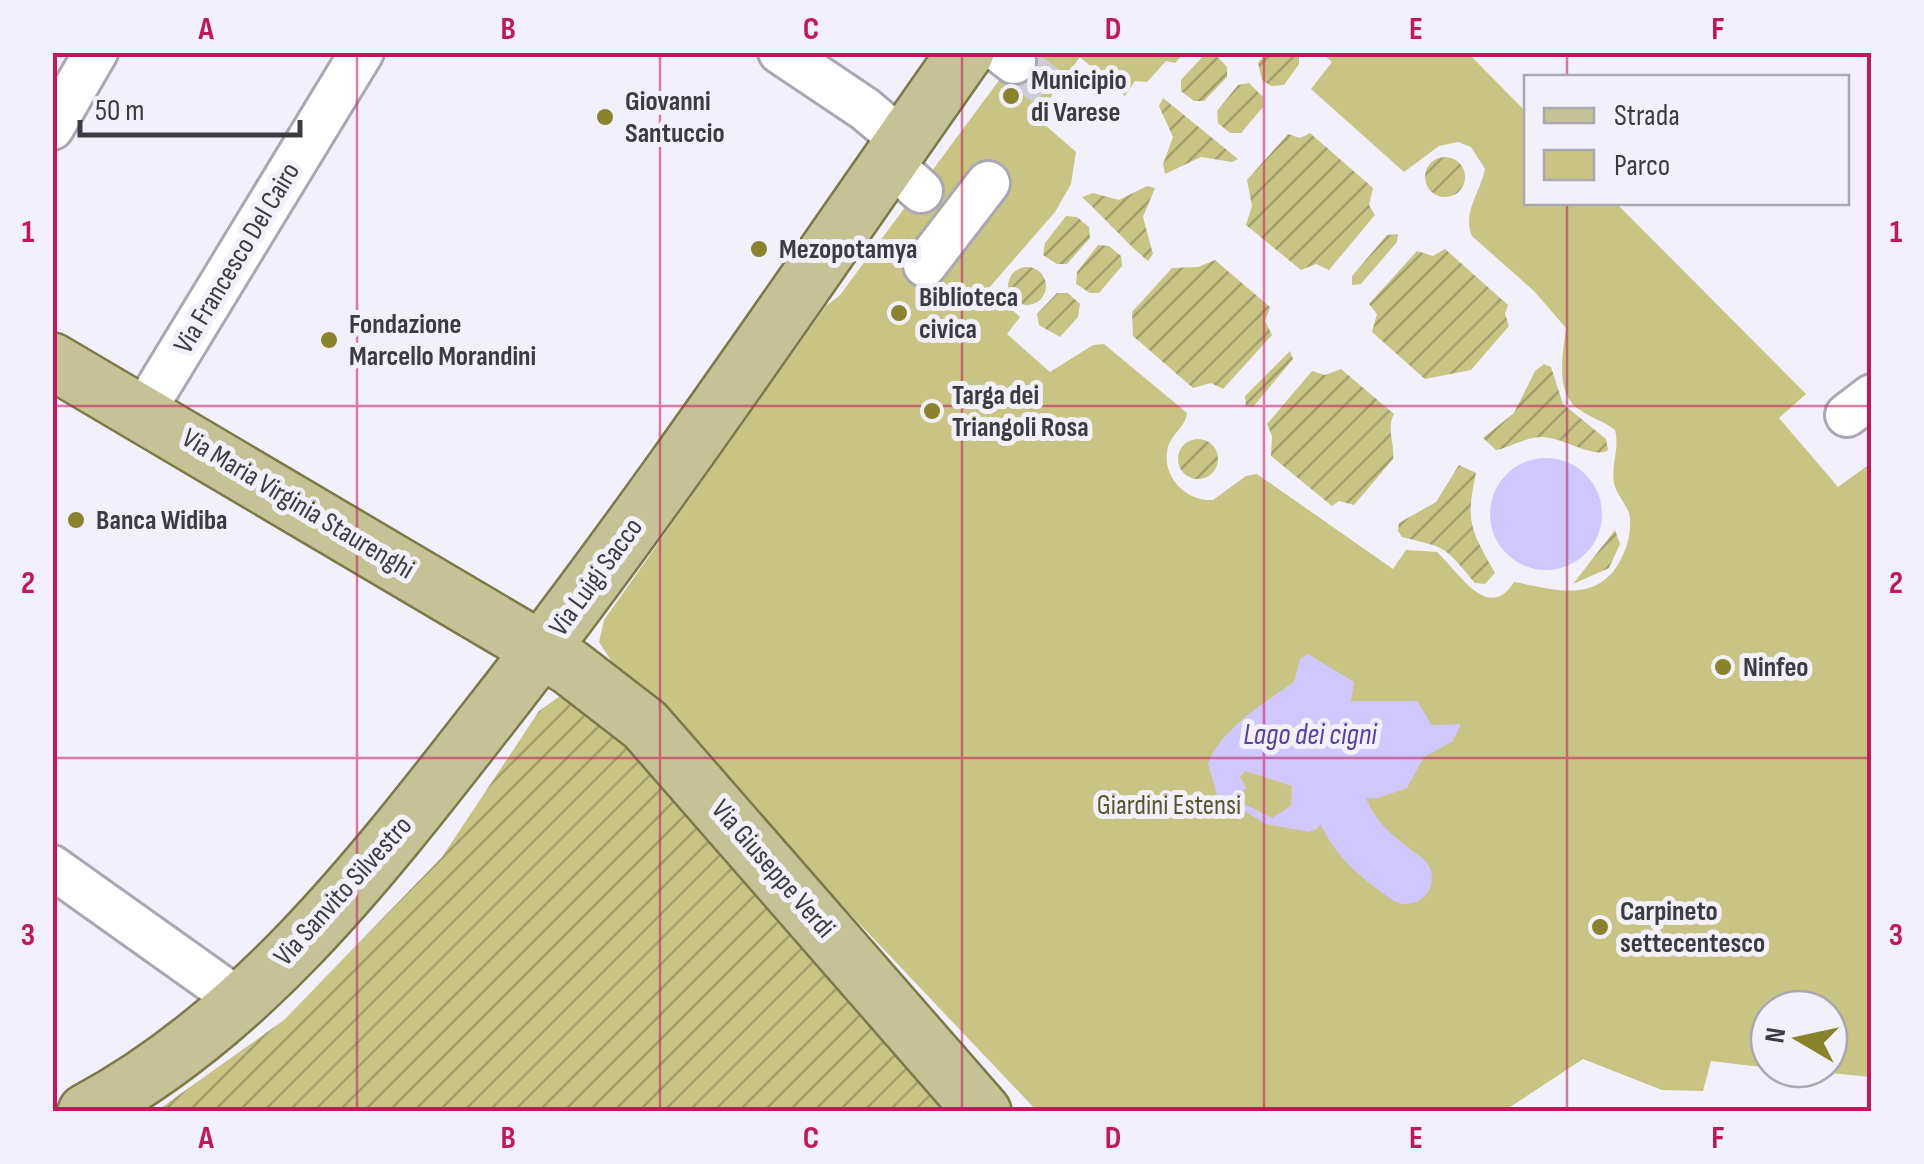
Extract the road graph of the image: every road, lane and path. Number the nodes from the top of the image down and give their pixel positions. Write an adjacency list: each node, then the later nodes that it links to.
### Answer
1 (96, 52): 6 (street)
2 (362, 52): 11 (street, Via Francesco Del Cairo)
3 (780, 52): 7 (street)
4 (958, 52): 7 (main road, Via Luigi Sacco)
5 (993, 56): 7 (main road, Via Luigi Sacco)
6 (52, 128)
7 (919, 177): 8 (street); 9 (street); 12 (main road, Via Luigi Sacco)
8 (988, 184)
9 (925, 265)
10 (52, 361): 11 (main road, Via Maria Virginia Staurenghi)
11 (143, 412): 12 (main road, Via Maria Virginia Staurenghi)
12 (541, 651): 14 (main road, Via Sanvito Silvestro); 16 (main road, Via Giuseppe Verdi)
13 (52, 867): 14 (street)
14 (239, 1000): 15 (main road, Via Sanvito Silvestro)
15 (101, 1107)
16 (984, 1112)

